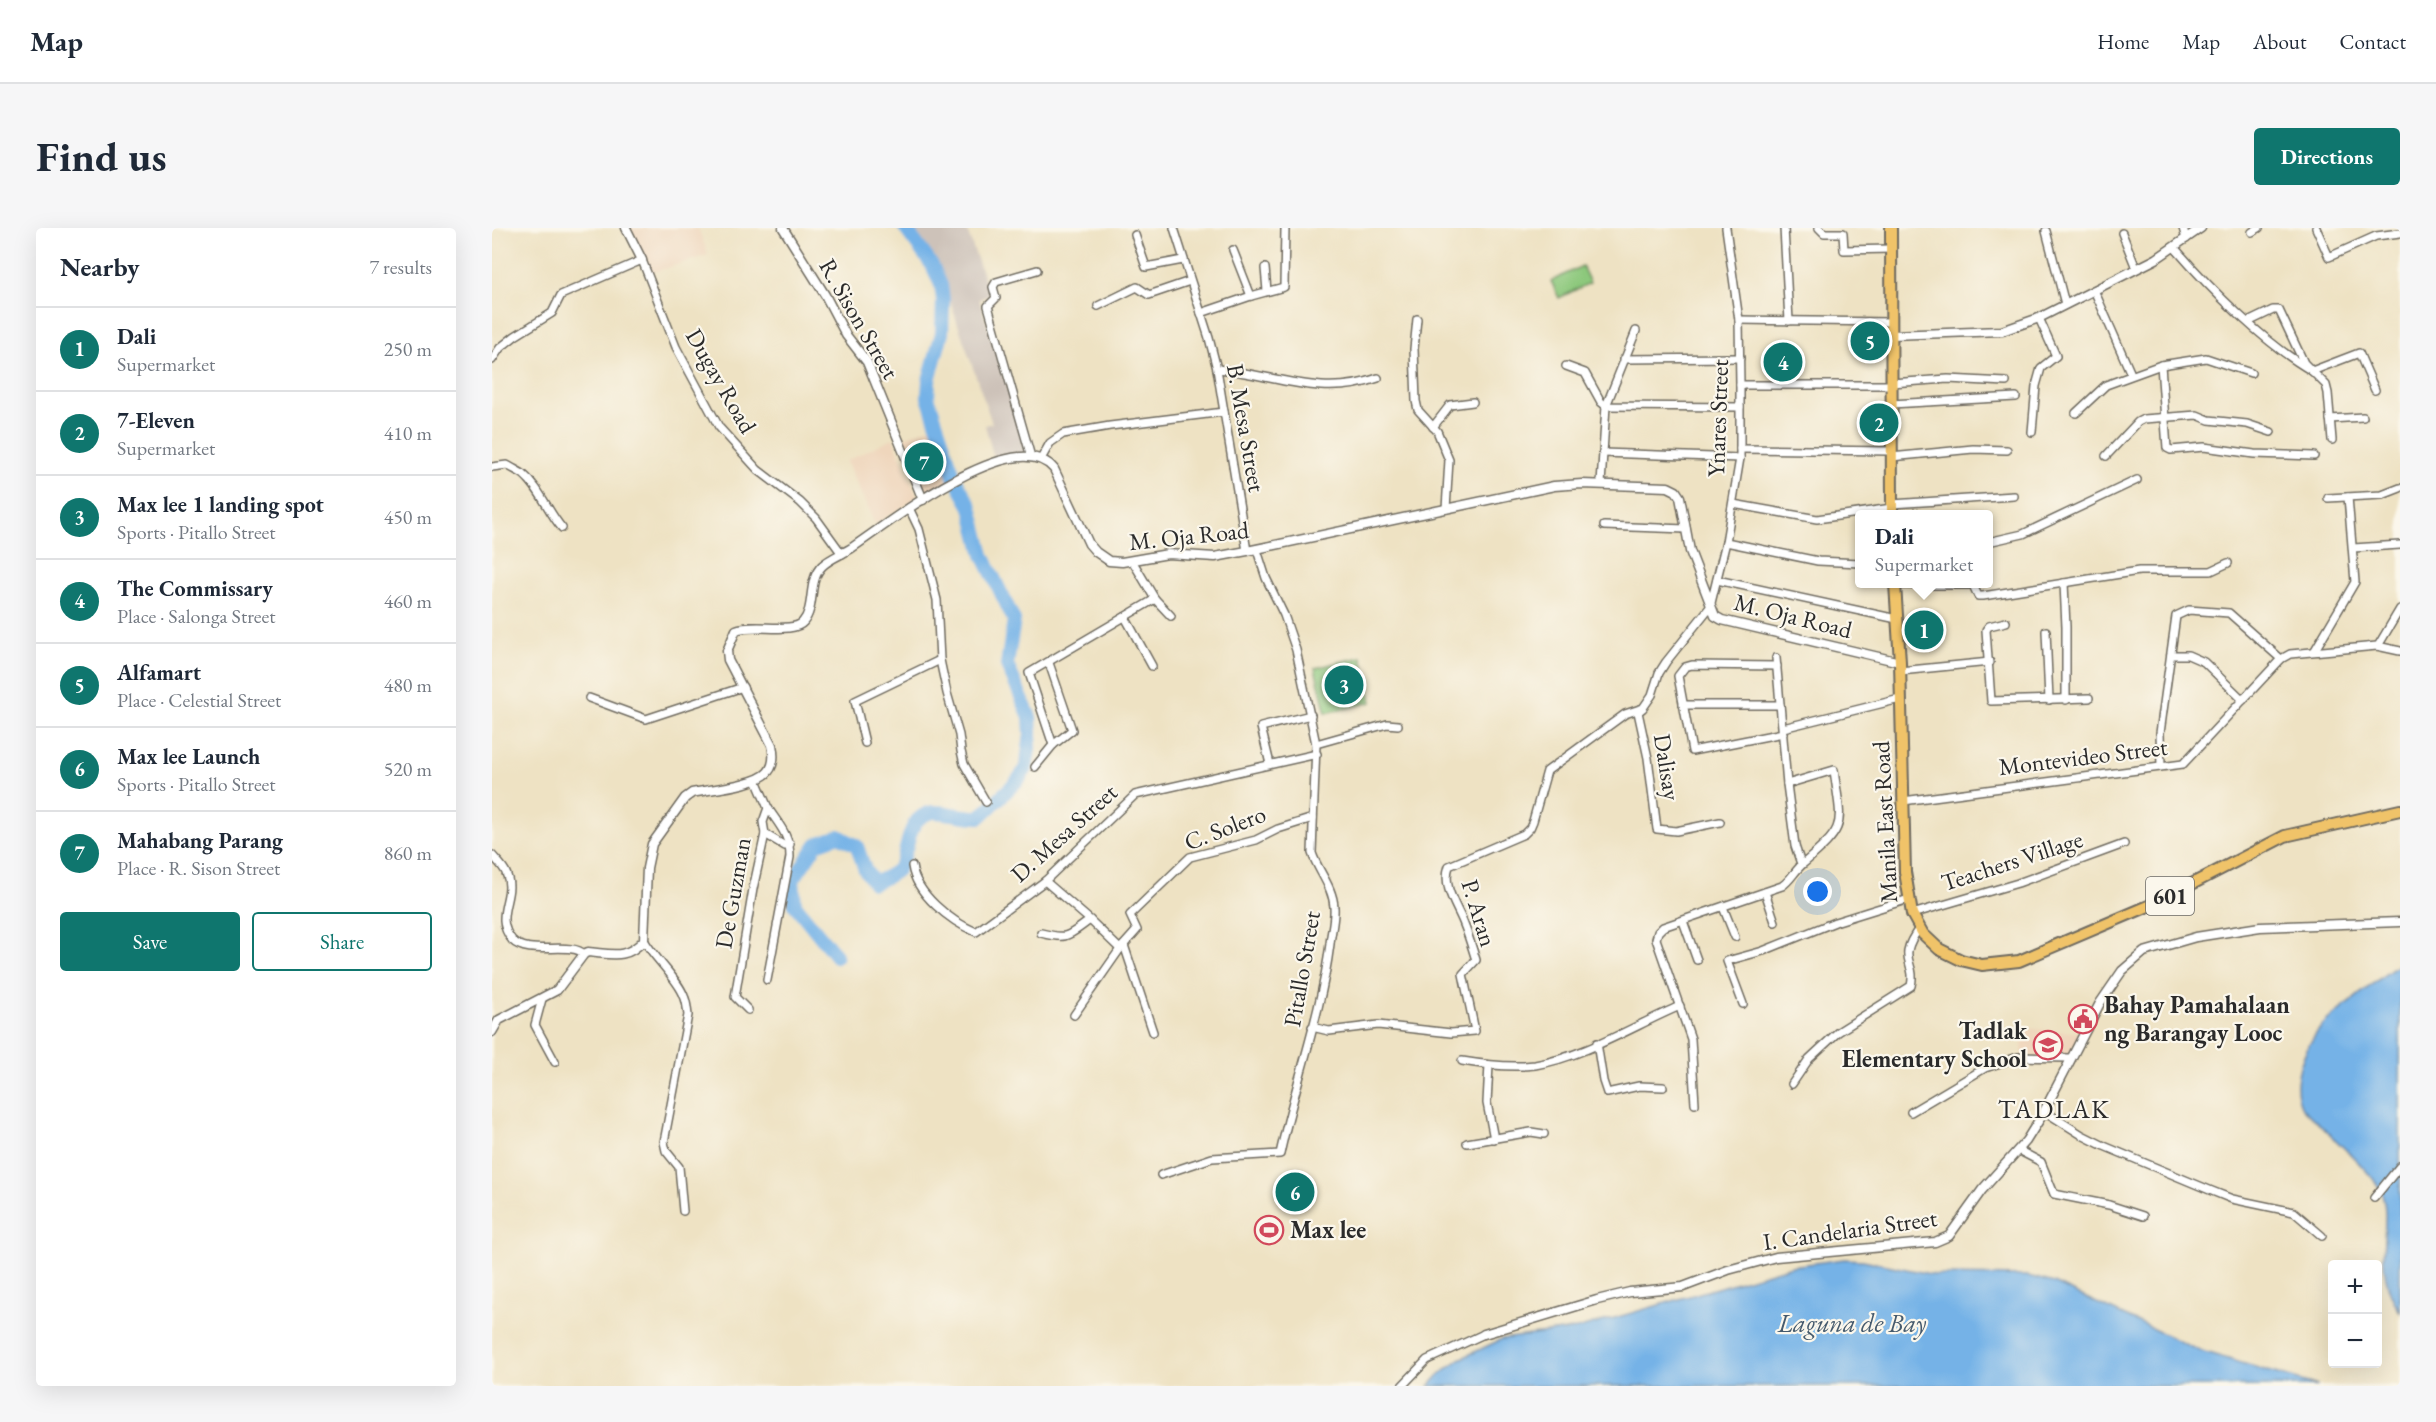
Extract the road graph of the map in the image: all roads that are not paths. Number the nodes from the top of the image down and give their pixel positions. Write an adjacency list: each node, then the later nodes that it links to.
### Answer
1 (626, 228): 23 (street, Dugay Road)
2 (783, 228): 87 (street, R. Sison Street)
3 (1174, 228): 24 (street, B. Mesa Street)
4 (1285, 228): 30 (street)
5 (1726, 228): 37 (street, Ynares Street)
6 (1784, 228): 38 (street)
7 (1819, 228): 13 (street)
8 (1891, 228): 21 (main road)
9 (2183, 228): 19 (street)
10 (2201, 228): 19 (street)
11 (2316, 228): 18 (street)
12 (2373, 228): 18 (street)
13 (1838, 231): 21 (street)
14 (2046, 231): 32 (street)
15 (2122, 233): 26 (street)
16 (2400, 233): 18 (street)
17 (1135, 235): 24 (street)
18 (2376, 236)
19 (2186, 238): 20 (street)
20 (2174, 248): 26 (street); 40 (street)
21 (1891, 249): 39 (main road)
22 (1233, 250): 31 (street)
23 (642, 260): 45 (street); 102 (street, Dugay Road)
24 (1183, 260): 28 (street, B. Mesa Street)
25 (1265, 268): 30 (street)
26 (2136, 268): 29 (street)
27 (1038, 270): 77 (street)
28 (1190, 281): 33 (street); 34 (street, B. Mesa Street)
29 (2094, 290): 32 (street); 51 (street)
30 (1267, 291): 31 (street)
31 (1251, 296): 34 (street)
32 (2066, 304): 35 (street)
33 (1098, 306)
34 (1201, 313): 48 (street, B. Mesa Street)
35 (2038, 318): 42 (street); 68 (street)
36 (1418, 319): 67 (street)
37 (1739, 320): 38 (street); 43 (street, Ynares Street)
38 (1790, 321): 39 (street)
39 (1891, 322): 42 (main road)
40 (2248, 322): 49 (street); 49 (street)
41 (1636, 331): 44 (street)
42 (1891, 335): 54 (main road)
43 (1740, 358): 44 (street); 55 (street, Ynares Street)
44 (1624, 359): 60 (street)
45 (492, 360)
46 (2161, 365): 50 (street); 51 (street); 64 (street)
47 (1566, 366): 60 (street)
48 (1217, 369): 52 (street); 62 (street, B. Mesa Street)
49 (2312, 371): 56 (street); 66 (street)
50 (2251, 373)
51 (2131, 374): 63 (street)
52 (1378, 378)
53 (2006, 382): 54 (street)
54 (1891, 384): 55 (street); 59 (main road)
55 (1740, 385): 61 (street, Ynares Street)
56 (2375, 390)
57 (2016, 397): 59 (street)
58 (1473, 402): 67 (street)
59 (1891, 404): 74 (main road)
60 (1606, 405): 61 (street); 73 (street)
61 (1740, 408): 71 (street, Ynares Street)
62 (1224, 412): 79 (street); 101 (street, B. Mesa Street)
63 (2076, 413)
64 (2165, 417): 69 (street); 75 (street); 76 (street)
65 (2363, 417): 66 (street)
66 (2330, 419): 70 (street)
67 (1433, 427): 90 (street)
68 (2032, 432)
69 (2271, 432)
70 (2332, 440)
71 (1740, 449): 74 (street); 78 (street, Ynares Street)
72 (2007, 450): 74 (street)
73 (1603, 453): 78 (street); 82 (street)
74 (1891, 454): 91 (main road)
75 (2106, 456)
76 (2314, 456)
77 (1031, 457): 79 (street); 87 (street)
78 (1740, 458): 88 (street, Ynares Street)
79 (1041, 459): 103 (street, M. Oja Road)
80 (492, 467): 94 (street)
81 (2138, 480): 96 (street)
82 (1601, 484): 90 (street, M. Oja Road); 95 (street, M. Oja Road)
83 (2400, 488): 85 (street)
84 (2014, 496): 91 (street)
85 (2348, 497): 86 (street); 99 (street)
86 (2328, 498)
87 (922, 500): 89 (street)
88 (1732, 504): 92 (street); 97 (street, Ynares Street)
89 (909, 508): 102 (street); 124 (street)
90 (1446, 509): 100 (street, M. Oja Road)
91 (1892, 509)
92 (1855, 514)
93 (1604, 526): 95 (street)
94 (562, 528)
95 (1686, 529): 111 (street, M. Oja Road)
96 (1993, 541)
97 (1726, 542): 104 (street); 106 (street, Ynares Street)
98 (2400, 545): 99 (street)
99 (2353, 548): 119 (street)
100 (1257, 550): 101 (street, M. Oja Road); 140 (street, Pitallo Street)
101 (1247, 551): 103 (street, M. Oja Road)
102 (842, 554): 130 (street)
103 (1133, 562): 110 (street)
104 (1855, 563)
105 (2228, 563): 107 (street)
106 (1717, 580): 111 (street, Ynares Street); 115 (street)
107 (2064, 583): 109 (street); 135 (street)
108 (1895, 588): 115 (main road, Manila East Road / 601)
109 (1975, 588)
110 (1155, 599): 113 (street); 114 (street)
111 (1710, 607): 129 (street, M. Oja Road); 139 (street)
112 (2400, 609): 118 (street)
113 (1171, 616)
114 (1125, 617): 125 (street); 127 (street)
115 (1897, 618): 129 (main road, Manila East Road / 601)
116 (2006, 622): 126 (street)
117 (2046, 631): 134 (street)
118 (2378, 646): 119 (street); 120 (street)
119 (2315, 650): 123 (street)
120 (2400, 651)
121 (2171, 655): 123 (street); 136 (street); 148 (street)
122 (1776, 657): 128 (street)
123 (2281, 659): 136 (street, Montevideo Street)
124 (940, 660): 143 (street); 153 (street)
125 (1049, 663): 145 (street); 145 (street)
126 (1990, 663): 129 (street); 134 (street)
127 (1152, 666)
128 (1777, 666): 137 (street); 138 (street)
129 (1900, 666): 133 (main road, Manila East Road / 601)
130 (744, 687): 131 (street); 150 (street)
131 (589, 698)
132 (2089, 698): 135 (street)
133 (1900, 699): 142 (street); 152 (main road, Manila East Road / 601)
134 (2049, 700): 135 (street)
135 (2066, 700)
136 (2243, 700): 148 (street, Montevideo Street)
137 (1683, 705): 138 (street); 142 (street)
138 (1780, 705): 142 (street)
139 (1641, 710): 157 (street, Dalisay); 186 (street, P. Aran)
140 (1311, 715): 144 (street, Pitallo Street); 147 (street)
141 (1398, 725): 144 (street)
142 (1783, 731): 151 (street)
143 (865, 743)
144 (1316, 744): 146 (street, Pitallo Street)
145 (1053, 745): 149 (street)
146 (1317, 754): 147 (street, D. Mesa Street); 156 (street, Pitallo Street)
147 (1270, 764): 164 (street, D. Mesa Street)
148 (2161, 766): 152 (street, Montevideo Street)
149 (1035, 767)
150 (756, 780): 154 (street, De Guzman); 176 (street)
151 (1786, 784): 162 (street); 162 (street)
152 (1903, 801): 166 (main road, Manila East Road / 601)
153 (986, 802)
154 (768, 808): 158 (street, De Guzman); 159 (street)
155 (2400, 810): 173 (main road, Manila East Road / 601)
156 (1313, 818): 177 (street, C. Solero); 186 (street, Pitallo Street)
157 (1720, 822)
158 (765, 834): 159 (street); 184 (street, De Guzman)
159 (790, 844): 180 (street)
160 (2124, 844): 168 (street, Teachers Village)
161 (492, 855): 178 (street)
162 (1801, 864): 165 (street)
163 (912, 866): 164 (street, D. Mesa Street)
164 (1045, 881): 169 (street)
165 (1766, 892): 167 (street); 171 (street)
166 (1909, 899): 168 (main road, Manila East Road / 601); 182 (street)
167 (1723, 907): 170 (street); 175 (street)
168 (1912, 914): 173 (main road, Manila East Road / 601)
169 (1090, 920): 174 (street); 177 (street)
170 (1683, 921): 179 (street); 183 (street)
171 (1775, 922)
172 (2400, 922): 190 (street, I. Candelaria Street)
173 (1920, 927): 194 (street)
174 (1041, 933)
175 (1735, 937)
176 (644, 940): 178 (street); 206 (street)
177 (1122, 947): 185 (street); 188 (street)
178 (584, 954): 181 (street)
179 (1697, 960)
180 (767, 980)
181 (542, 999): 187 (street); 192 (street)
182 (1743, 1004)
183 (1680, 1006): 189 (street); 196 (street)
184 (748, 1010)
185 (1074, 1015)
186 (1312, 1027): 204 (street, Pitallo Street)
187 (492, 1032)
188 (1152, 1032)
189 (1597, 1043): 193 (street); 195 (street)
190 (2070, 1058): 197 (street, I. Candelaria Street); 198 (street)
191 (1462, 1061): 193 (street)
192 (555, 1062)
193 (1489, 1065): 200 (street)
194 (1792, 1084)
195 (1663, 1087)
196 (1695, 1104)
197 (2044, 1111): 202 (street, I. Candelaria Street); 208 (street)
198 (1911, 1112)
199 (1544, 1134): 200 (street)
200 (1494, 1139): 201 (street)
201 (1467, 1143)
202 (2018, 1150): 207 (street); 209 (street, I. Candelaria Street)
203 (2400, 1166): 205 (street)
204 (1161, 1174)
205 (2374, 1198)
206 (683, 1211)
207 (2143, 1216)
208 (2322, 1236)
209 (1484, 1334): 210 (street)
210 (1402, 1386)

